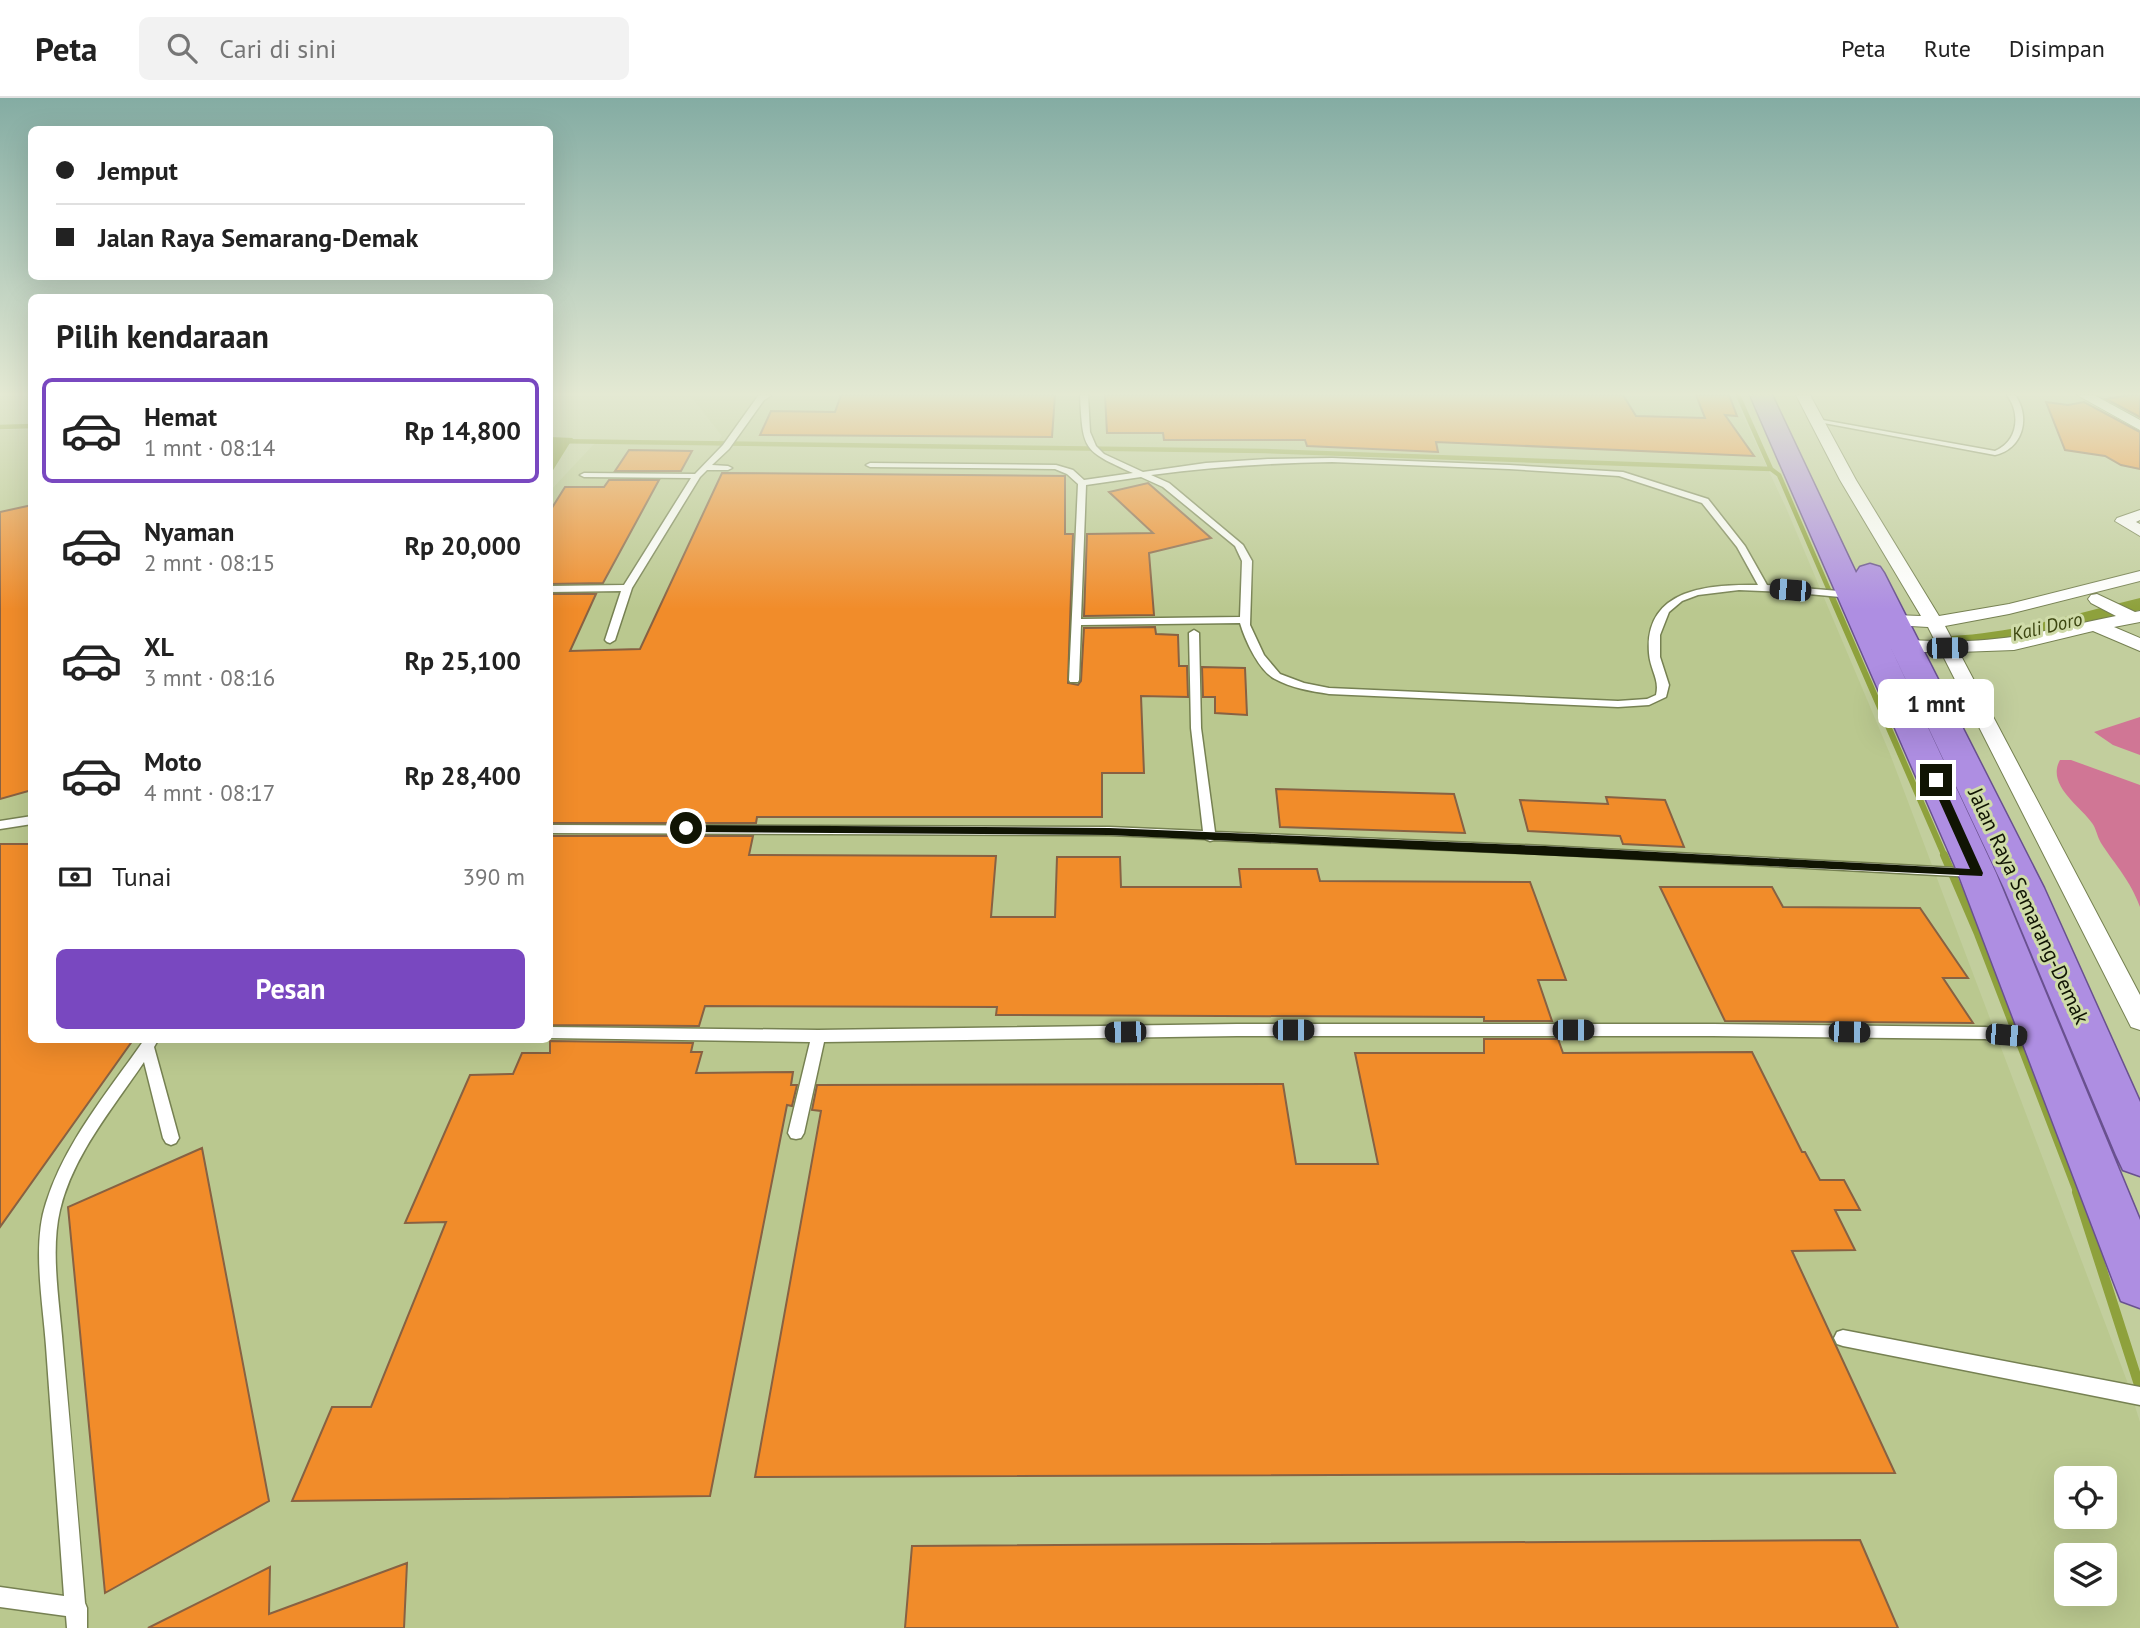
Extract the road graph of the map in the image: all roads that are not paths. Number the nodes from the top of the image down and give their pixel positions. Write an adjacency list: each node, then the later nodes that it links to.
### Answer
1 (1000, 466): 13 (lane)
2 (1126, 466): 10 (lane)
3 (1195, 466): 10 (lane)
4 (1464, 466): 18 (lane)
5 (1799, 466): 25 (highway, Jalan Raya Semarang-Demak)
6 (1813, 466): 25 (highway, Jalan Raya Semarang-Demak)
7 (1842, 466): 28 (street)
8 (705, 467): 9 (lane); 12 (lane)
9 (727, 468)
10 (1142, 473): 13 (lane); 23 (lane)
11 (584, 475): 12 (lane)
12 (697, 476): 17 (lane)
13 (1082, 483): 24 (lane)
14 (2140, 515): 15 (street)
15 (2140, 531)
16 (2140, 576): 28 (street)
17 (627, 588): 20 (lane); 29 (lane)
18 (1764, 588): 23 (lane); 25 (lane)
19 (2140, 588): 21 (street)
20 (553, 589)
21 (2102, 601): 22 (street); 28 (street)
22 (2134, 616): 26 (street)
23 (1245, 620): 24 (lane)
24 (1076, 621): 31 (lane)
25 (1882, 622): 28 (street); 28 (street); 36 (highway, Jalan Raya Semarang-Demak); 44 (highway, Jalan Raya Semarang-Demak)
26 (2095, 625): 28 (street); 30 (street)
27 (1194, 633): 35 (lane)
28 (1940, 634): 37 (street)
29 (610, 640)
30 (2140, 645)
31 (1074, 680)
32 (28, 820): 33 (lane)
33 (1, 823)
34 (553, 829): 35 (lane)
35 (1210, 837): 36 (lane)
36 (1978, 873): 40 (highway, Jalan Raya Semarang-Demak)
37 (2140, 1020)
38 (553, 1033): 39 (lane)
39 (818, 1036): 40 (lane); 42 (lane)
40 (2044, 1040): 45 (highway, Jalan Raya Semarang-Demak)
41 (149, 1043): 43 (lane); 49 (lane)
42 (796, 1133)
43 (171, 1138)
44 (2140, 1156)
45 (2140, 1283)
46 (1843, 1338): 47 (lane)
47 (2140, 1396)
48 (0, 1597): 49 (lane)
49 (77, 1618)

